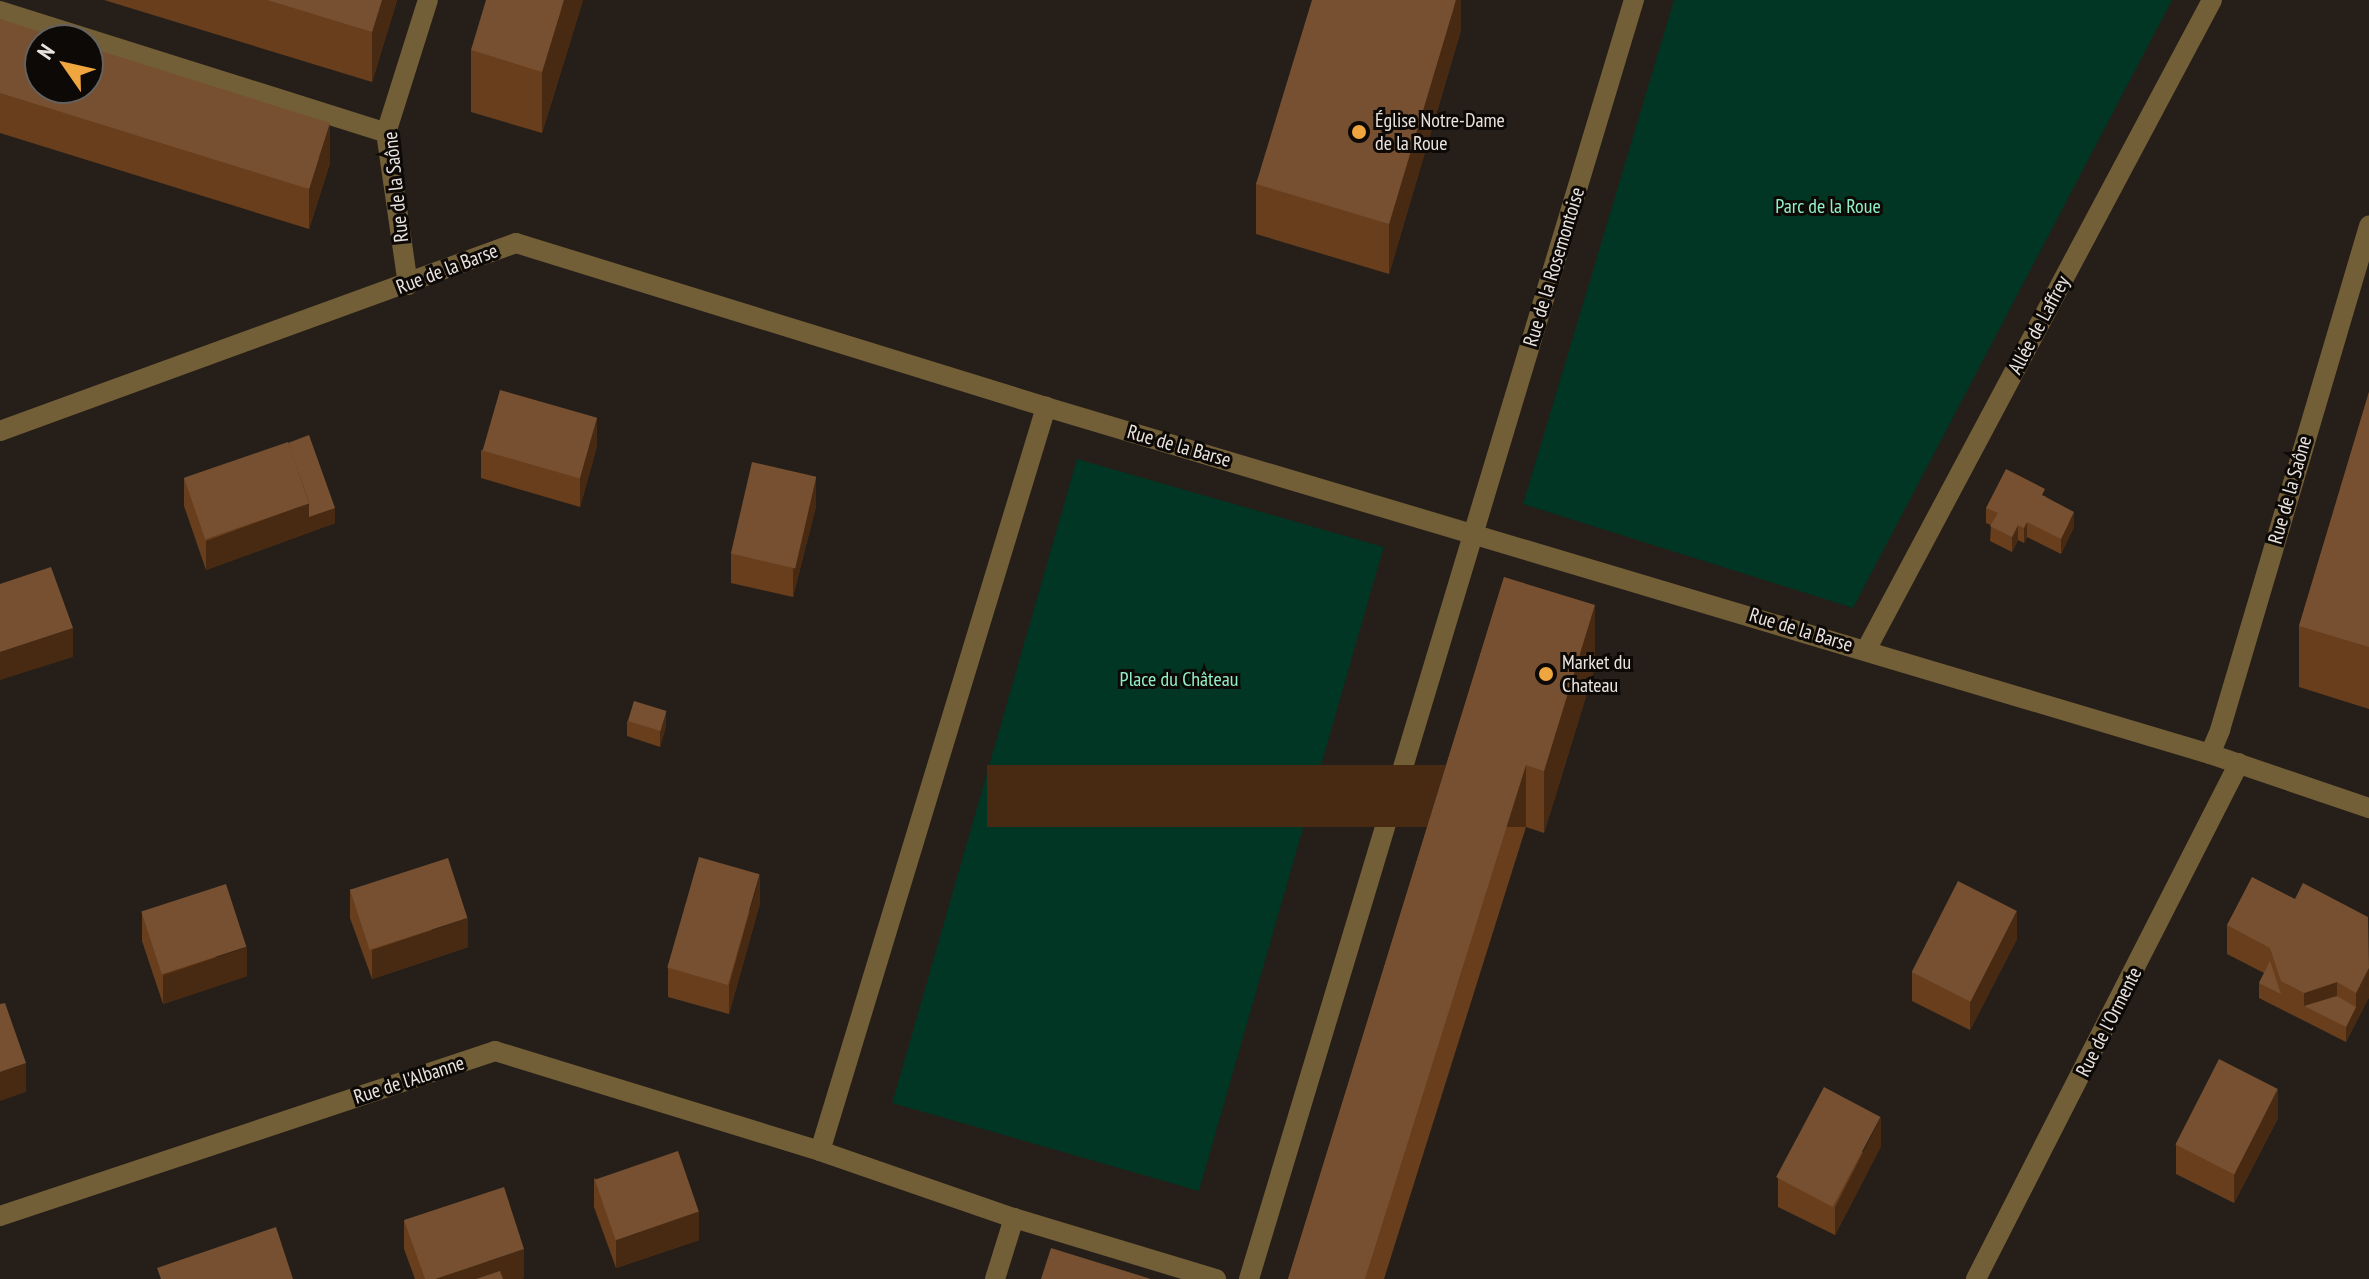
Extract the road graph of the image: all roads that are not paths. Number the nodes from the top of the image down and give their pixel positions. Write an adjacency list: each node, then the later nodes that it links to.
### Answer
1 (428, 0): 5 (street, Rue de la Saône)
2 (1634, 0): 10 (street, Rue de la Rosemontoise)
3 (2212, 0): 11 (street, Allée de Laffrey)
4 (0, 11): 5 (street)
5 (386, 133): 7 (street, Rue de la Saône)
6 (2369, 226): 12 (street, Rue de la Saône)
7 (408, 285): 8 (street, Rue de la Barse); 9 (street, Rue de la Barse)
8 (1046, 407): 10 (street, Rue de la Barse); 15 (street)
9 (0, 431)
10 (1475, 533): 11 (street, Rue de la Barse); 20 (street)
11 (1866, 650): 12 (street, Rue de la Barse)
12 (2210, 754): 13 (street, Rue de la Barse)
13 (2239, 763): 14 (street, Rue de la Barse); 21 (street, Rue de l'Ormente)
14 (2369, 808)
15 (820, 1151): 16 (street, Rue de l'Albanne); 17 (street)
16 (0, 1216)
17 (1014, 1218): 18 (street); 19 (street)
18 (995, 1279)
19 (1216, 1279)
20 (1249, 1279)
21 (1976, 1279)

